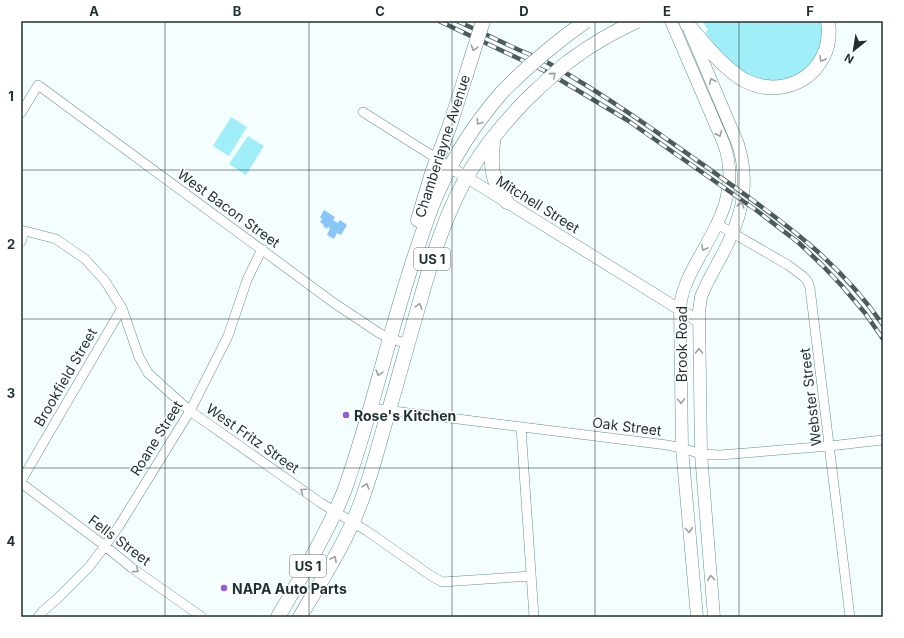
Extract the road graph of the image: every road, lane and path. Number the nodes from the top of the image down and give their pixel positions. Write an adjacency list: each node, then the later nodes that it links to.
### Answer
1 (483, 21): 10 (main road, Chamberlayne Avenue, one-way to 10, bridge)
2 (586, 21): 11 (main road, Chamberlayne Avenue / US 1, one-way to 11, bridge)
3 (637, 21): 9 (main road, Chamberlayne Avenue / US 1, one-way to 3, bridge)
4 (671, 21): 14 (main road, Brook Road, one-way to 14)
5 (828, 21): 6 (main road, one-way to 6)
6 (686, 22): 16 (main road, Brook Road, one-way to 6)
7 (363, 112): 10 (street, Mitchell Street)
8 (21, 113): 18 (street, West Bacon Street)
9 (494, 135): 12 (main road, Chamberlayne Avenue / US 1); 13 (main road)
10 (437, 159): 11 (street, Mitchell Street); 19 (main road, Chamberlayne Avenue)
11 (450, 167): 12 (street, Mitchell Street); 19 (main road, Chamberlayne Avenue / US 1)
12 (467, 177): 13 (street, Mitchell Street); 24 (main road, Chamberlayne Avenue / US 1, one-way to 12)
13 (507, 202): 21 (street, Mitchell Street)
14 (717, 224): 16 (street, Webster Street); 21 (main road, Brook Road, one-way to 21)
15 (23, 230): 17 (street); 20 (street, West Fritz Street)
16 (732, 232): 22 (main road, Brook Road); 30 (street, Webster Street)
17 (21, 242)
18 (262, 250): 23 (street, West Bacon Street); 26 (street, Roane Street)
19 (409, 273): 23 (main road, Chamberlayne Avenue / US 1)
20 (122, 308): 26 (street, West Fritz Street); 33 (street, Brookfield Street)
21 (680, 309): 22 (street, Mitchell Street); 31 (main road, Brook Road, one-way to 31)
22 (698, 321): 32 (main road, Brook Road, one-way to 22)
23 (389, 338): 24 (street, West Bacon Street); 25 (main road, Chamberlayne Avenue / US 1, one-way to 25)
24 (408, 344): 27 (main road, Chamberlayne Avenue / US 1)
25 (369, 408): 27 (street, Oak Street); 34 (main road, Chamberlayne Avenue / US 1)
26 (190, 411): 34 (street, West Fritz Street, one-way to 26); 36 (street, Roane Street)
27 (389, 411): 28 (street, Oak Street); 35 (main road, Chamberlayne Avenue / US 1, one-way to 27)
28 (521, 427): 31 (street, Oak Street); 37 (street)
29 (882, 440): 30 (street, Oak Street)
30 (830, 446): 32 (street, Oak Street); 45 (street, Webster Street)
31 (682, 448): 32 (street, Oak Street); 43 (main road, Brook Road, one-way to 43)
32 (700, 454): 44 (main road, Brook Road, one-way to 32)
33 (21, 482): 36 (street, Fells Street)
34 (335, 513): 35 (street, West Fritz Street); 40 (main road, Chamberlayne Avenue / US 1)
35 (353, 522): 37 (street, West Fritz Street); 41 (main road, Chamberlayne Avenue / US 1, one-way to 35)
36 (105, 546): 38 (street, Roane Street); 39 (street, Fells Street, one-way to 39)
37 (531, 576): 42 (street)
38 (38, 617)
39 (202, 617)
40 (278, 617)
41 (300, 617)
42 (534, 617)
43 (697, 617)
44 (714, 617)
45 (850, 617)

